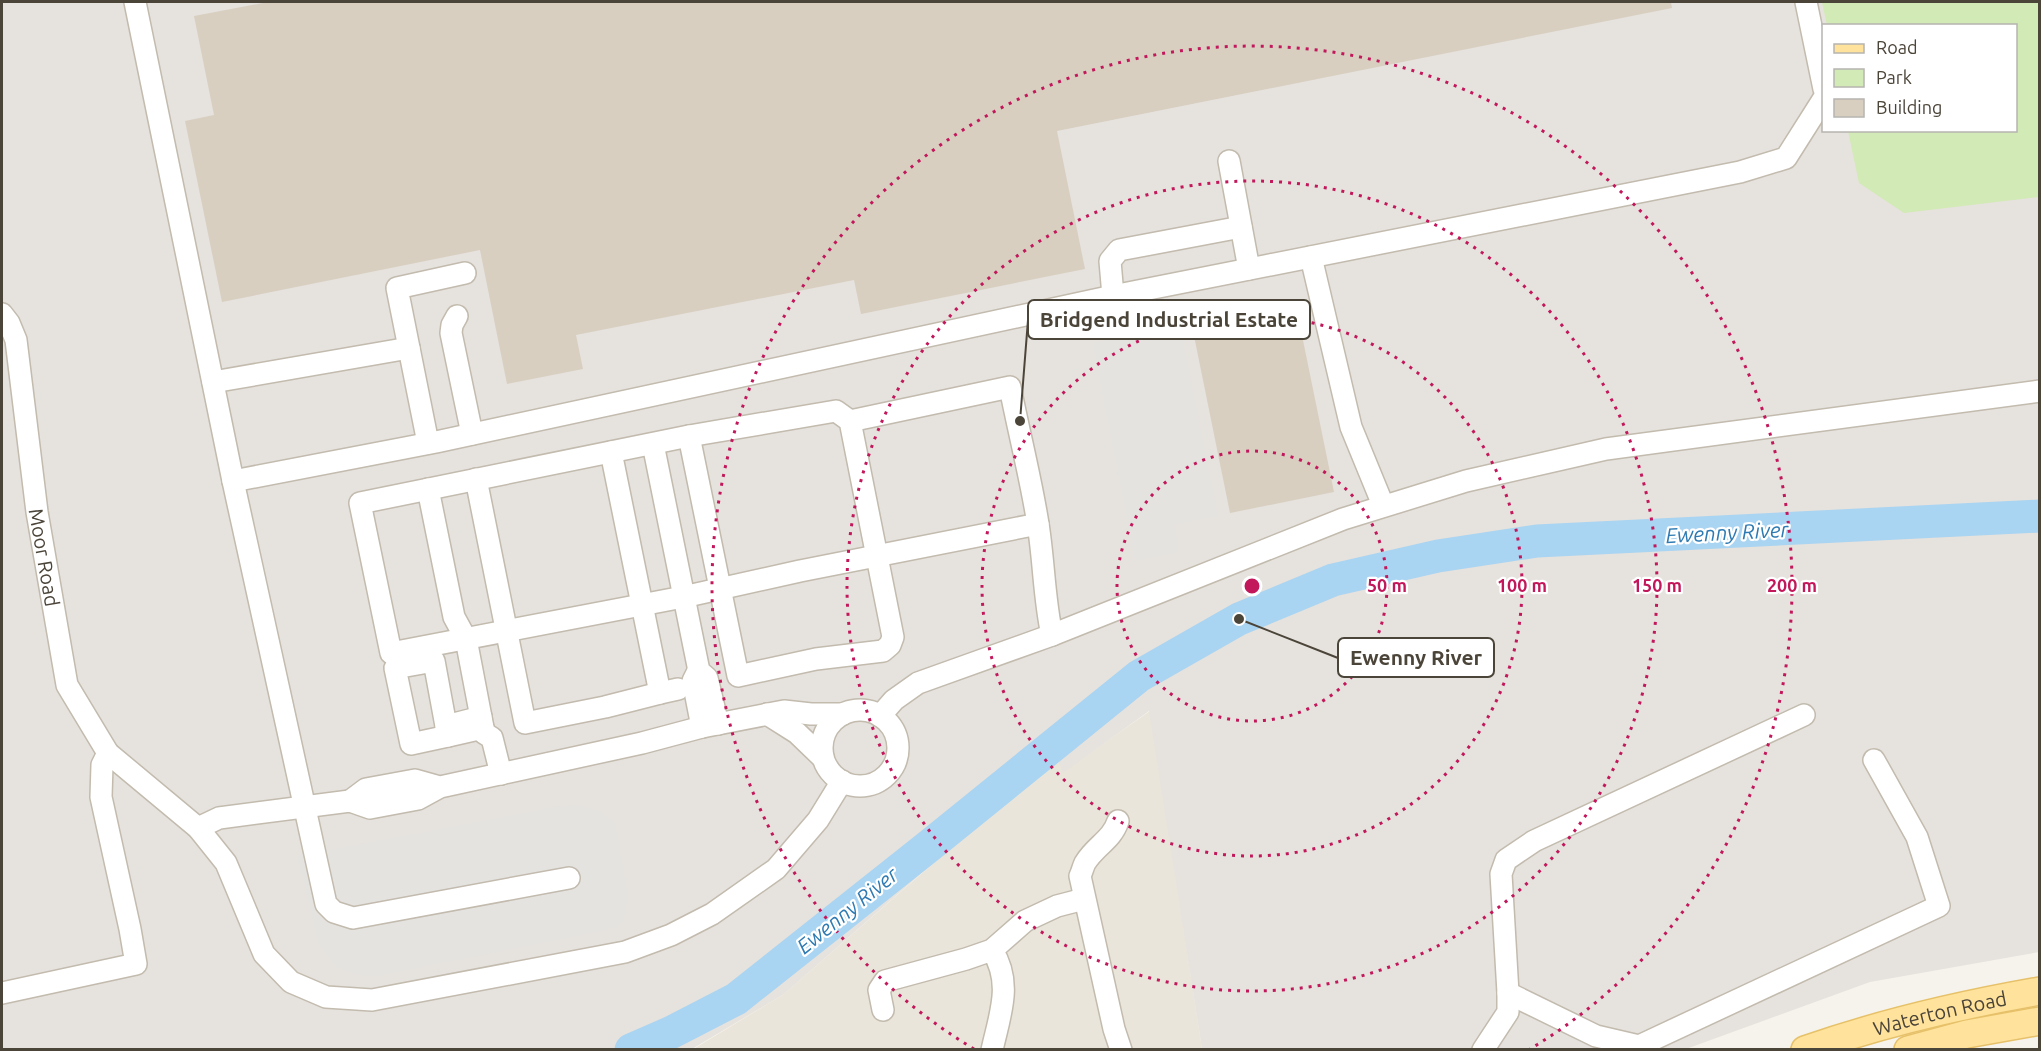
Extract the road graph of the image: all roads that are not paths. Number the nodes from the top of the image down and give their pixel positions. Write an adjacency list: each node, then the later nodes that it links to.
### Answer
1 (135, 2): 14 (street)
2 (1806, 2): 3 (street)
3 (1822, 79)
4 (1822, 101): 7 (street)
5 (1229, 161): 6 (street)
6 (1241, 227): 8 (street); 10 (street)
7 (1311, 257): 8 (street); 25 (street)
8 (1249, 269): 10 (street)
9 (465, 273): 13 (street)
10 (1113, 296): 17 (street)
11 (2, 314): 41 (street, Moor Road)
12 (457, 316): 17 (street)
13 (409, 348): 14 (street); 19 (street)
14 (213, 382): 23 (street)
15 (2040, 391): 25 (street)
16 (850, 421): 18 (street); 26 (street); 27 (street)
17 (472, 434): 19 (street)
18 (689, 436): 20 (street); 28 (street)
19 (428, 443): 23 (street)
20 (653, 444): 21 (street); 29 (street)
21 (611, 452): 22 (street); 30 (street)
22 (476, 479): 24 (street); 31 (street)
23 (232, 481): 46 (street)
24 (428, 489): 33 (street); 33 (street)
25 (1383, 505): 32 (street)
26 (1038, 524): 27 (street); 32 (street)
27 (877, 556): 28 (street); 28 (street)
28 (722, 588): 29 (street)
29 (683, 597): 30 (street); 38 (street)
30 (642, 604): 31 (street); 31 (street)
31 (508, 631): 33 (street)
32 (1052, 635): 37 (street)
33 (466, 639): 39 (street)
34 (768, 714): 35 (street); 38 (street); 42 (street)
35 (843, 714): 37 (street); 42 (street)
36 (1803, 715): 54 (street)
37 (880, 716): 45 (street)
38 (710, 725): 44 (street)
39 (483, 726): 40 (street); 44 (street)
40 (447, 731)
41 (108, 753): 48 (street, Moor Road); 53 (street)
42 (823, 758): 45 (street)
43 (1874, 760): 54 (street)
44 (494, 776): 46 (street)
45 (842, 781): 48 (street, Moor Road)
46 (303, 807): 48 (street); 49 (street)
47 (1118, 821): 50 (street)
48 (198, 828)
49 (569, 878)
50 (1084, 899): 51 (street); 58 (street)
51 (992, 950): 55 (street); 57 (street)
52 (2040, 991): 60 (main road, Waterton Road)
53 (2, 993)
54 (1508, 993): 59 (street)
55 (883, 1010)
56 (2040, 1021): 61 (main road, Waterton Road)
57 (992, 1050)
58 (1121, 1050)
59 (1483, 1050)
60 (1805, 1050)
61 (1908, 1050)

